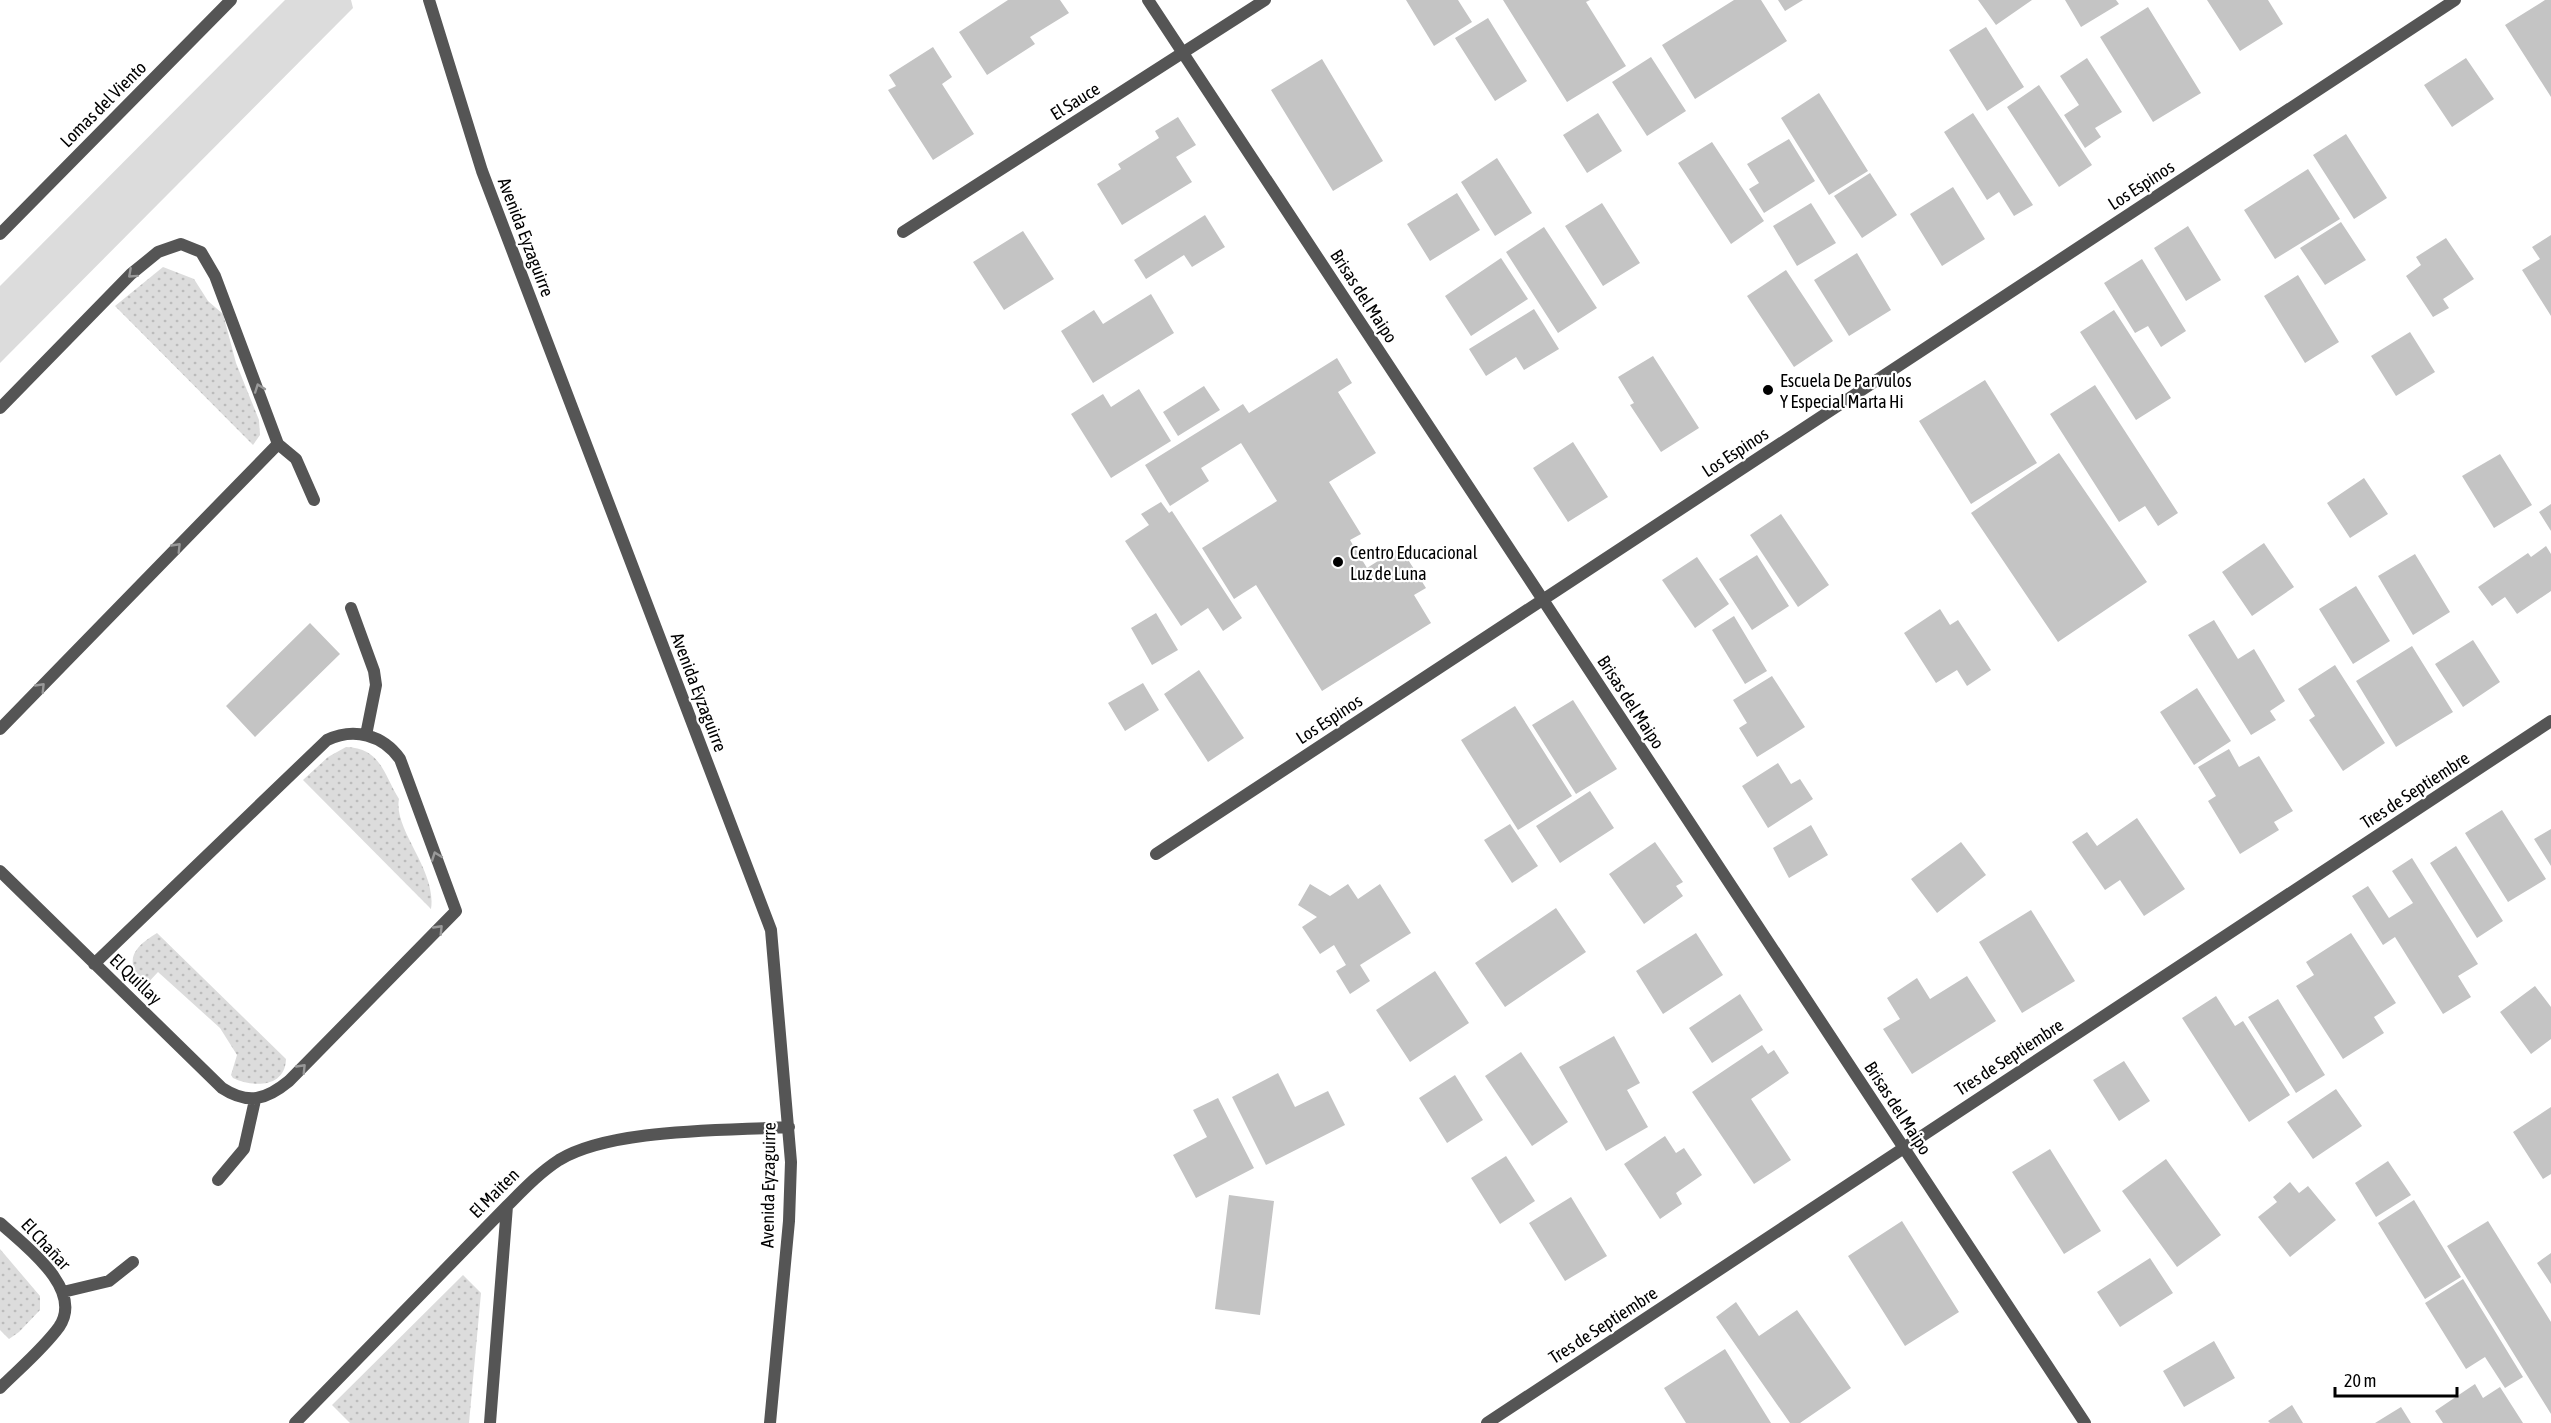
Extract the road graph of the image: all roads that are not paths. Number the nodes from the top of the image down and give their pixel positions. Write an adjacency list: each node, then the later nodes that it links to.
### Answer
1 (231, 0): 8 (street, Lomas del Viento)
2 (429, 0): 21 (street, Avenida Eyzaguirre)
3 (1148, 0): 6 (street, Brisas del Maipo)
4 (1265, 0): 6 (street, El Sauce)
5 (2455, 0): 12 (street, Los Espinos)
6 (1184, 54): 7 (street, El Sauce); 12 (street, Brisas del Maipo)
7 (903, 232)
8 (0, 234)
9 (0, 408): 10 (street, one-way to 9)
10 (278, 444): 11 (street); 15 (street, one-way to 10)
11 (314, 500)
12 (1543, 600): 17 (street, Los Espinos); 22 (street, Brisas del Maipo)
13 (351, 608): 16 (street)
14 (2551, 721): 22 (street, Tres de Septiembre)
15 (0, 729)
16 (366, 735): 19 (street); 20 (street, one-way to 16)
17 (1156, 855)
18 (0, 871): 19 (street, El Quillay)
19 (94, 964): 20 (street, El Quillay)
20 (255, 1100): 23 (street)
21 (789, 1127): 24 (street, El Maiten); 31 (street, Avenida Eyzaguirre)
22 (1904, 1148): 32 (street, Tres de Septiembre); 33 (street, Brisas del Maipo)
23 (218, 1180)
24 (507, 1206): 29 (street, El Maiten); 30 (street)
25 (0, 1223): 27 (street, El Chañar)
26 (133, 1262): 27 (street)
27 (63, 1292): 28 (street)
28 (0, 1388)
29 (295, 1423)
30 (489, 1423)
31 (770, 1423)
32 (1487, 1423)
33 (2085, 1423)

